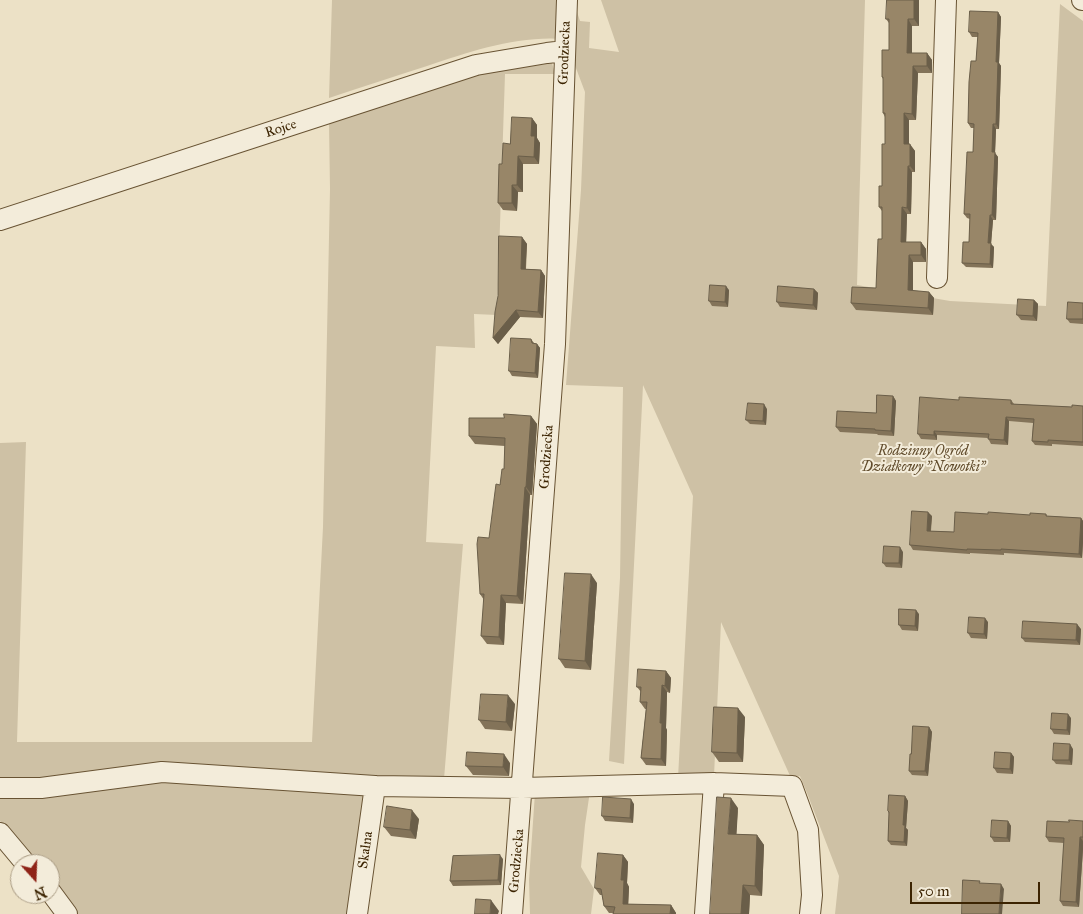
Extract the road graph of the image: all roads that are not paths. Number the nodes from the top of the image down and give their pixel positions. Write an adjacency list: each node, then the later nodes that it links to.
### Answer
1 (567, 0): 3 (street, Grodziecka)
2 (946, 0): 5 (street)
3 (565, 53): 4 (street, Rojce); 9 (street, Grodziecka)
4 (0, 220)
5 (937, 278)
6 (714, 783): 9 (street); 14 (street); 15 (street)
7 (375, 786): 8 (street); 9 (street); 12 (street, Skalna)
8 (0, 788)
9 (522, 788): 13 (street, Grodziecka)
10 (0, 833): 11 (street)
11 (18, 854)
12 (357, 914)
13 (512, 914)
14 (705, 914)
15 (810, 914)

